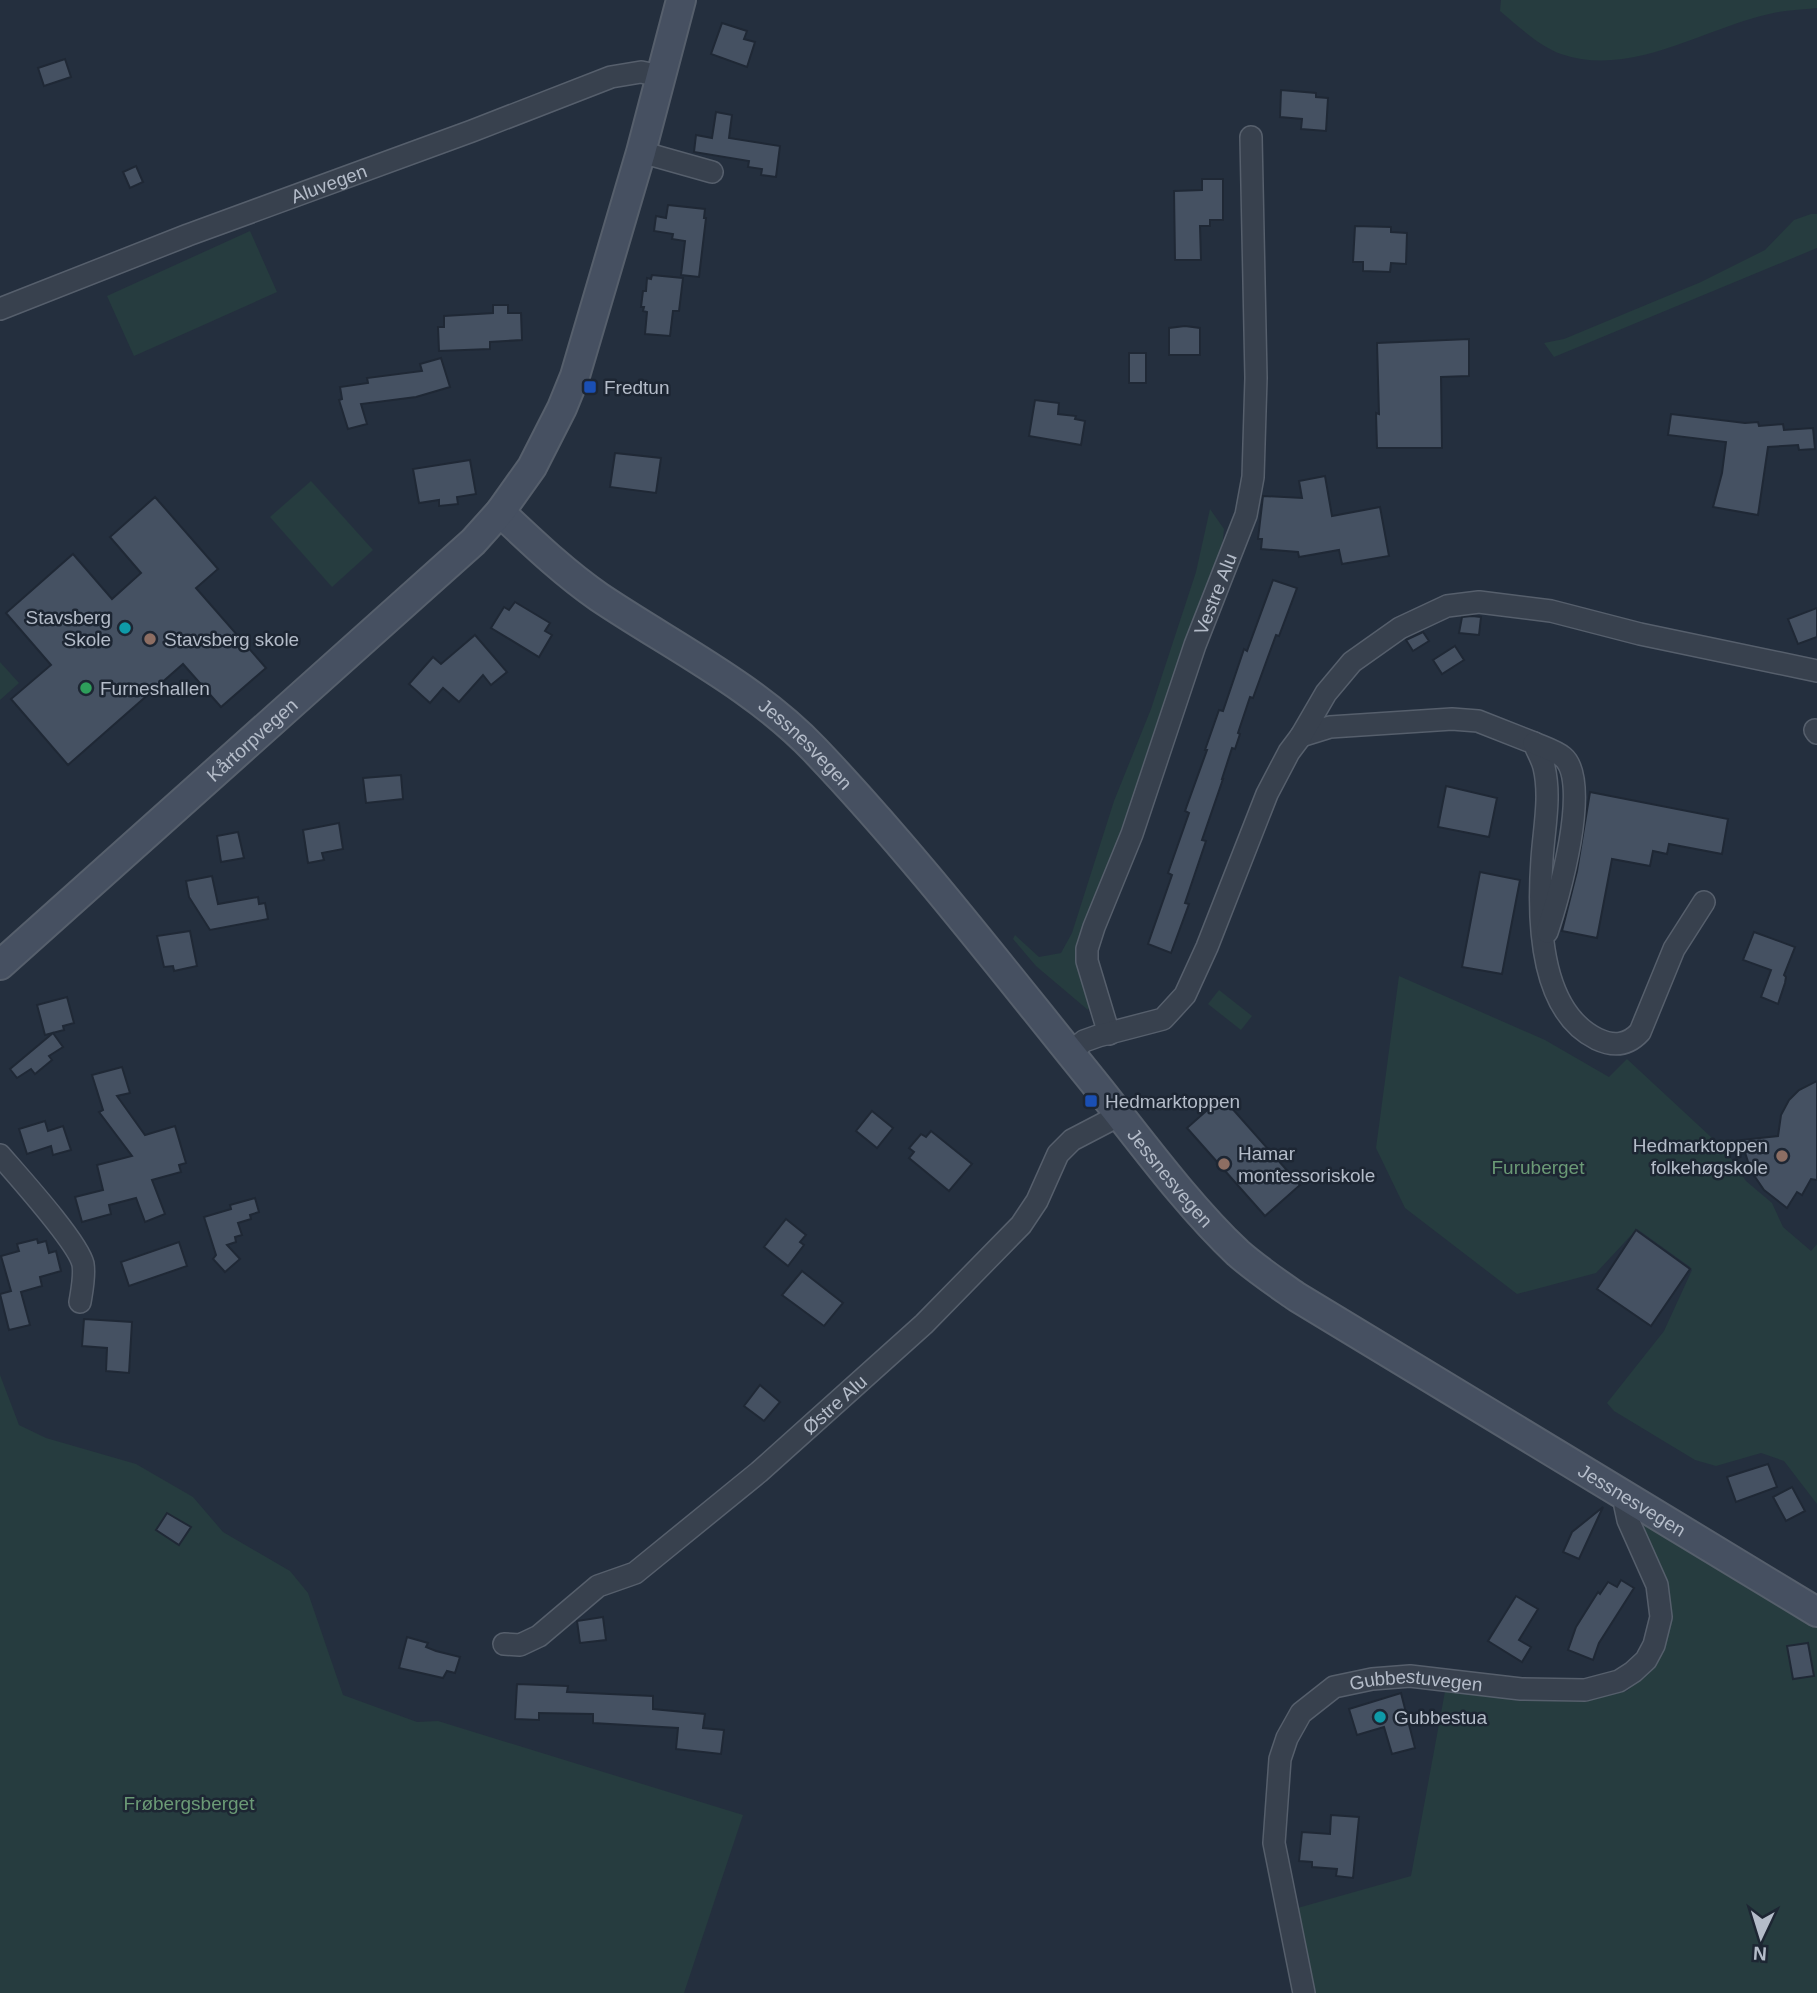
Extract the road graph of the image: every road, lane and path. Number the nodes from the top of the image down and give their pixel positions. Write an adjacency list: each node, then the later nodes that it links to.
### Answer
1 (681, 0): 2 (main road)
2 (660, 76): 4 (main road); 6 (street, Aluvegen)
3 (1251, 137): 14 (street, Vestre Alu)
4 (641, 152): 5 (street); 7 (main road)
5 (712, 172)
6 (0, 309)
7 (500, 512): 13 (main road, Kårtorpvegen); 15 (main road, Jessnesvegen)
8 (1817, 671): 9 (street)
9 (1301, 736): 10 (street); 14 (street)
10 (1534, 743): 12 (street); 12 (street)
11 (1704, 902): 12 (street)
12 (1543, 944)
13 (0, 965)
14 (1109, 1034): 15 (street)
15 (1069, 1053): 16 (main road, Jessnesvegen)
16 (1120, 1115): 19 (main road, Jessnesvegen); 21 (street, Østre Alu)
17 (0, 1155): 18 (street)
18 (80, 1302)
19 (1629, 1498): 20 (main road, Jessnesvegen); 22 (street, Gubbestuvegen)
20 (1817, 1612)
21 (504, 1644)
22 (1304, 1993)

